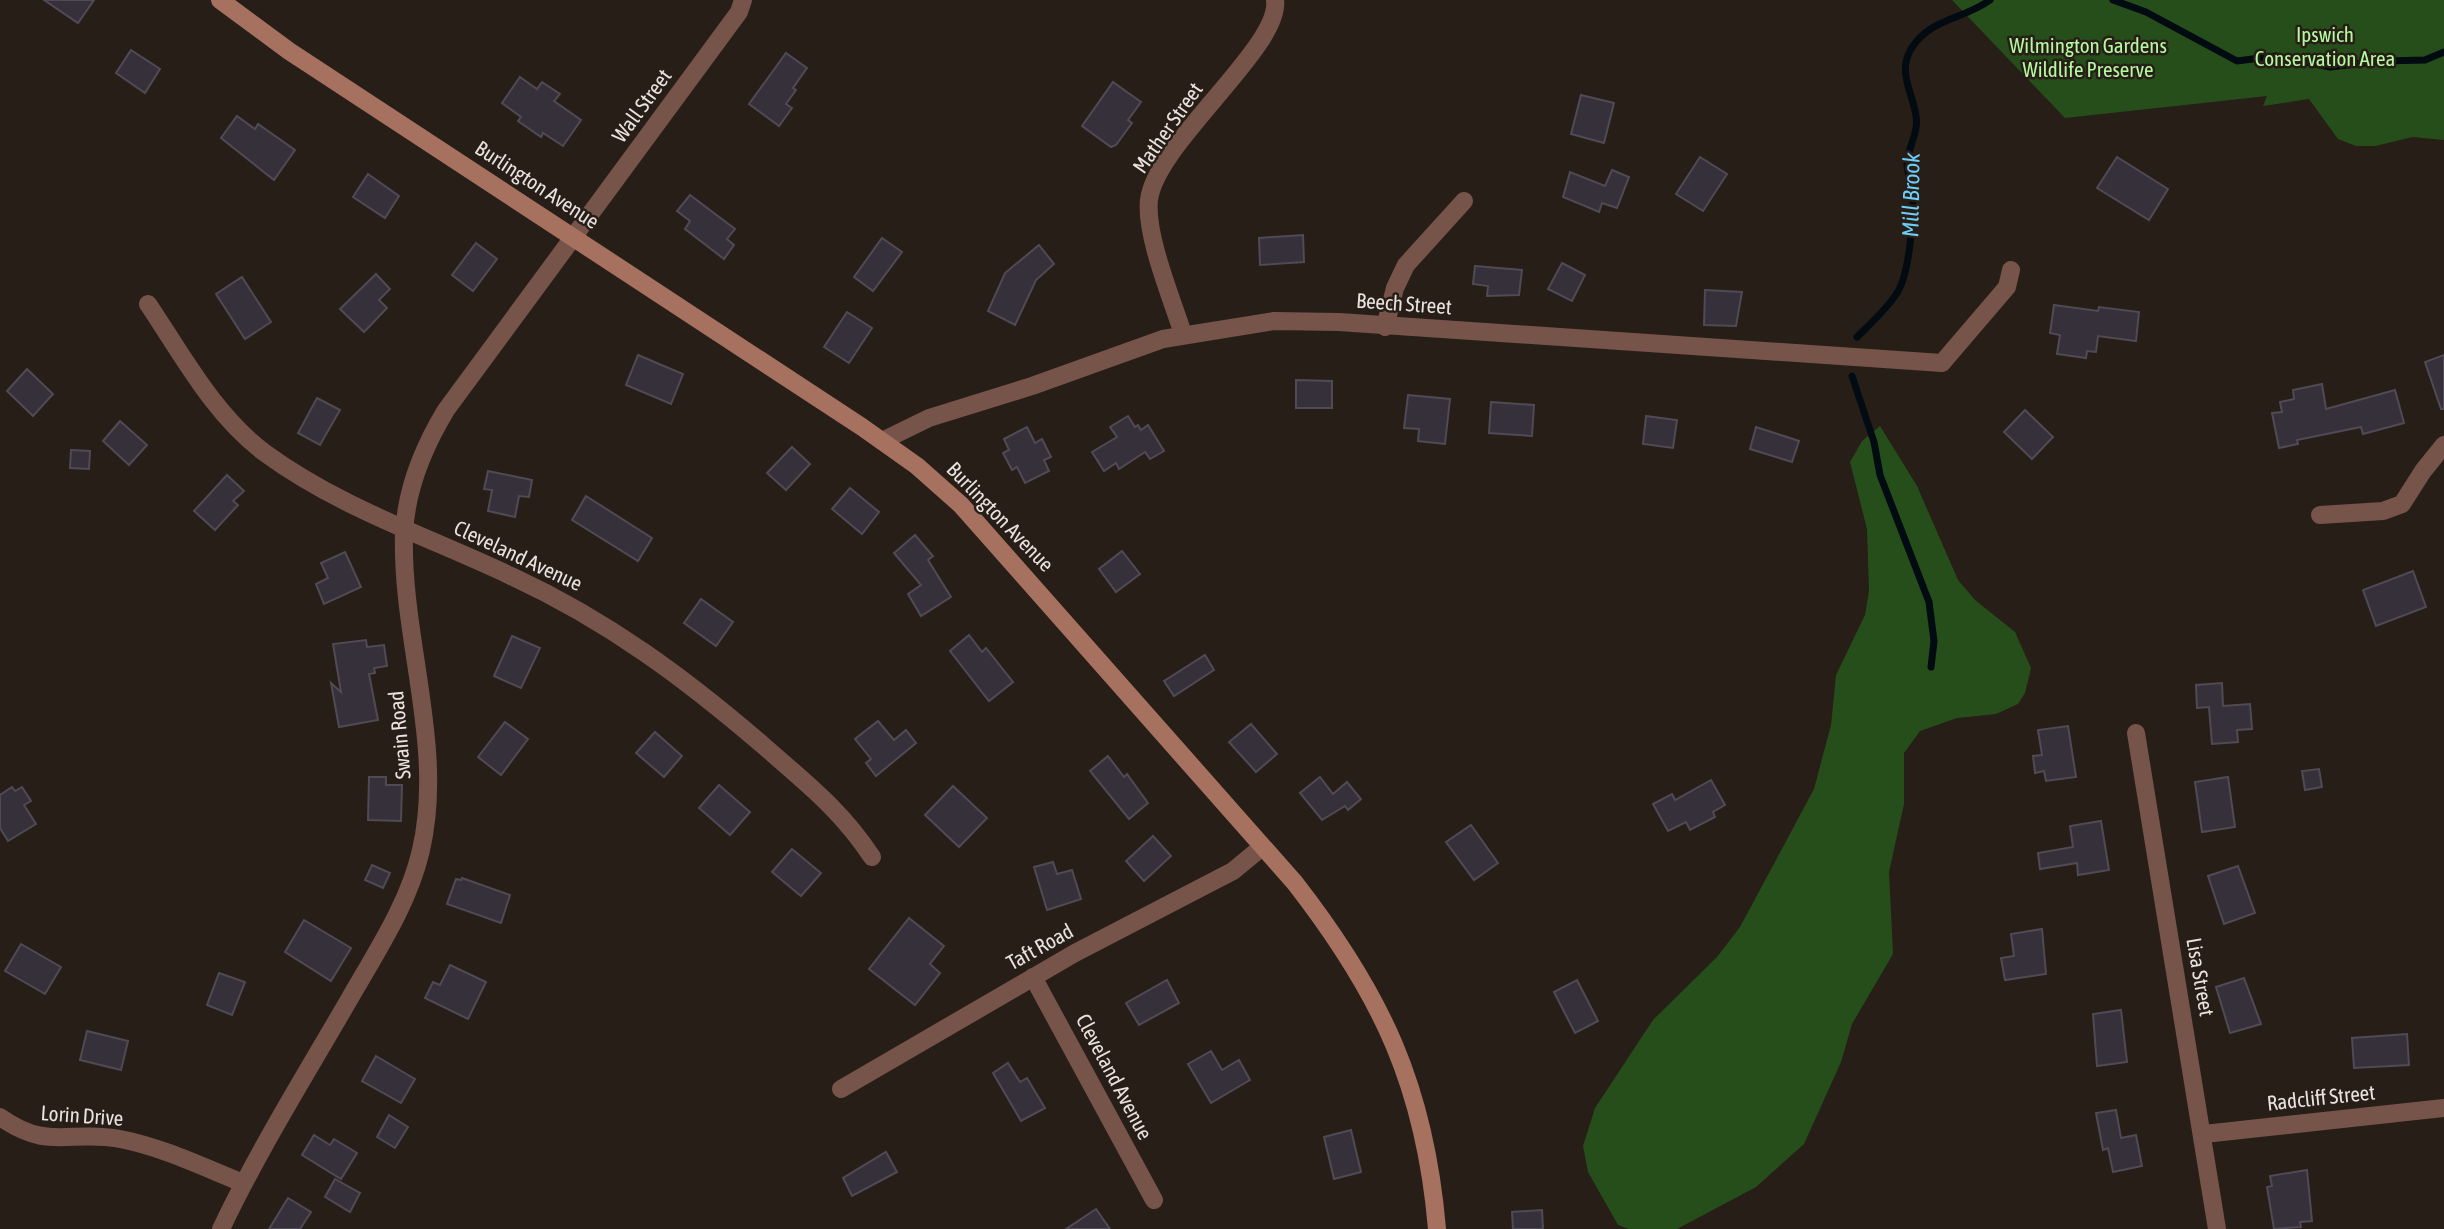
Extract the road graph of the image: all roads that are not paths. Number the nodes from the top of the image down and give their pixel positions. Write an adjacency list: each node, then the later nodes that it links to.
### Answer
1 (219, 0): 5 (main road, Burlington Avenue)
2 (743, 0): 5 (street, Wall Street)
3 (1276, 1): 9 (street, Mather Street)
4 (1464, 201): 8 (street)
5 (575, 237): 10 (main road, Burlington Avenue); 13 (street, Swain Road)
6 (2011, 270): 8 (street, Beech Street)
7 (148, 304): 13 (street, Cleveland Avenue)
8 (1385, 327): 9 (street, Beech Street)
9 (1184, 334): 10 (street, Beech Street)
10 (882, 441): 15 (main road, Burlington Avenue)
11 (2444, 445): 12 (street)
12 (2320, 515)
13 (404, 531): 16 (street, Cleveland Avenue); 22 (street, Swain Road)
14 (2136, 733): 21 (street, Lisa Street)
15 (1262, 847): 17 (street, Taft Road); 25 (main road, Burlington Avenue)
16 (872, 857)
17 (1033, 977): 18 (street, Taft Road); 23 (street, Cleveland Avenue)
18 (841, 1089)
19 (2444, 1108): 21 (street, Radcliff Street)
20 (0, 1117): 22 (street, Lorin Drive)
21 (2204, 1133): 26 (street, Lisa Street)
22 (243, 1183): 24 (street, Swain Road)
23 (1154, 1200)
24 (220, 1229)
25 (1437, 1229)
26 (2217, 1229)

